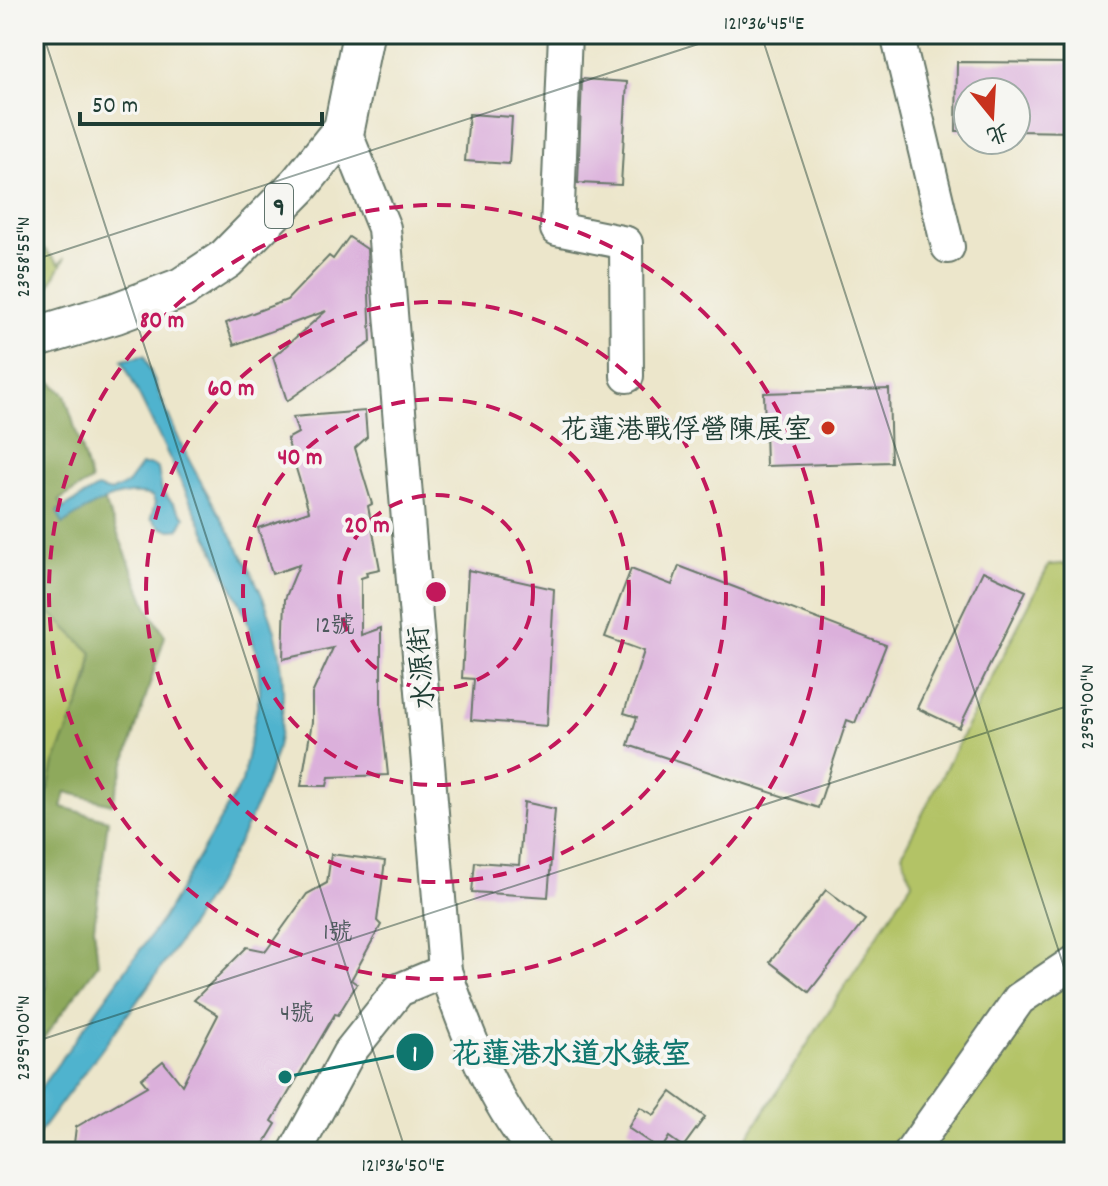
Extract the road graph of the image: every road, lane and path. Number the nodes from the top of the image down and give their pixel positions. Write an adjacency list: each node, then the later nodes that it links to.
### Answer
1 (363, 34): 4 (main road, 9)
2 (565, 34): 7 (street)
3 (897, 34): 5 (street)
4 (344, 129): 6 (main road, 9); 9 (street, 水源街)
5 (948, 247)
6 (34, 338)
7 (627, 376)
8 (1074, 962): 12 (street)
9 (445, 971): 10 (street); 11 (street, 水源街)
10 (295, 1152)
11 (535, 1152)
12 (911, 1152)

